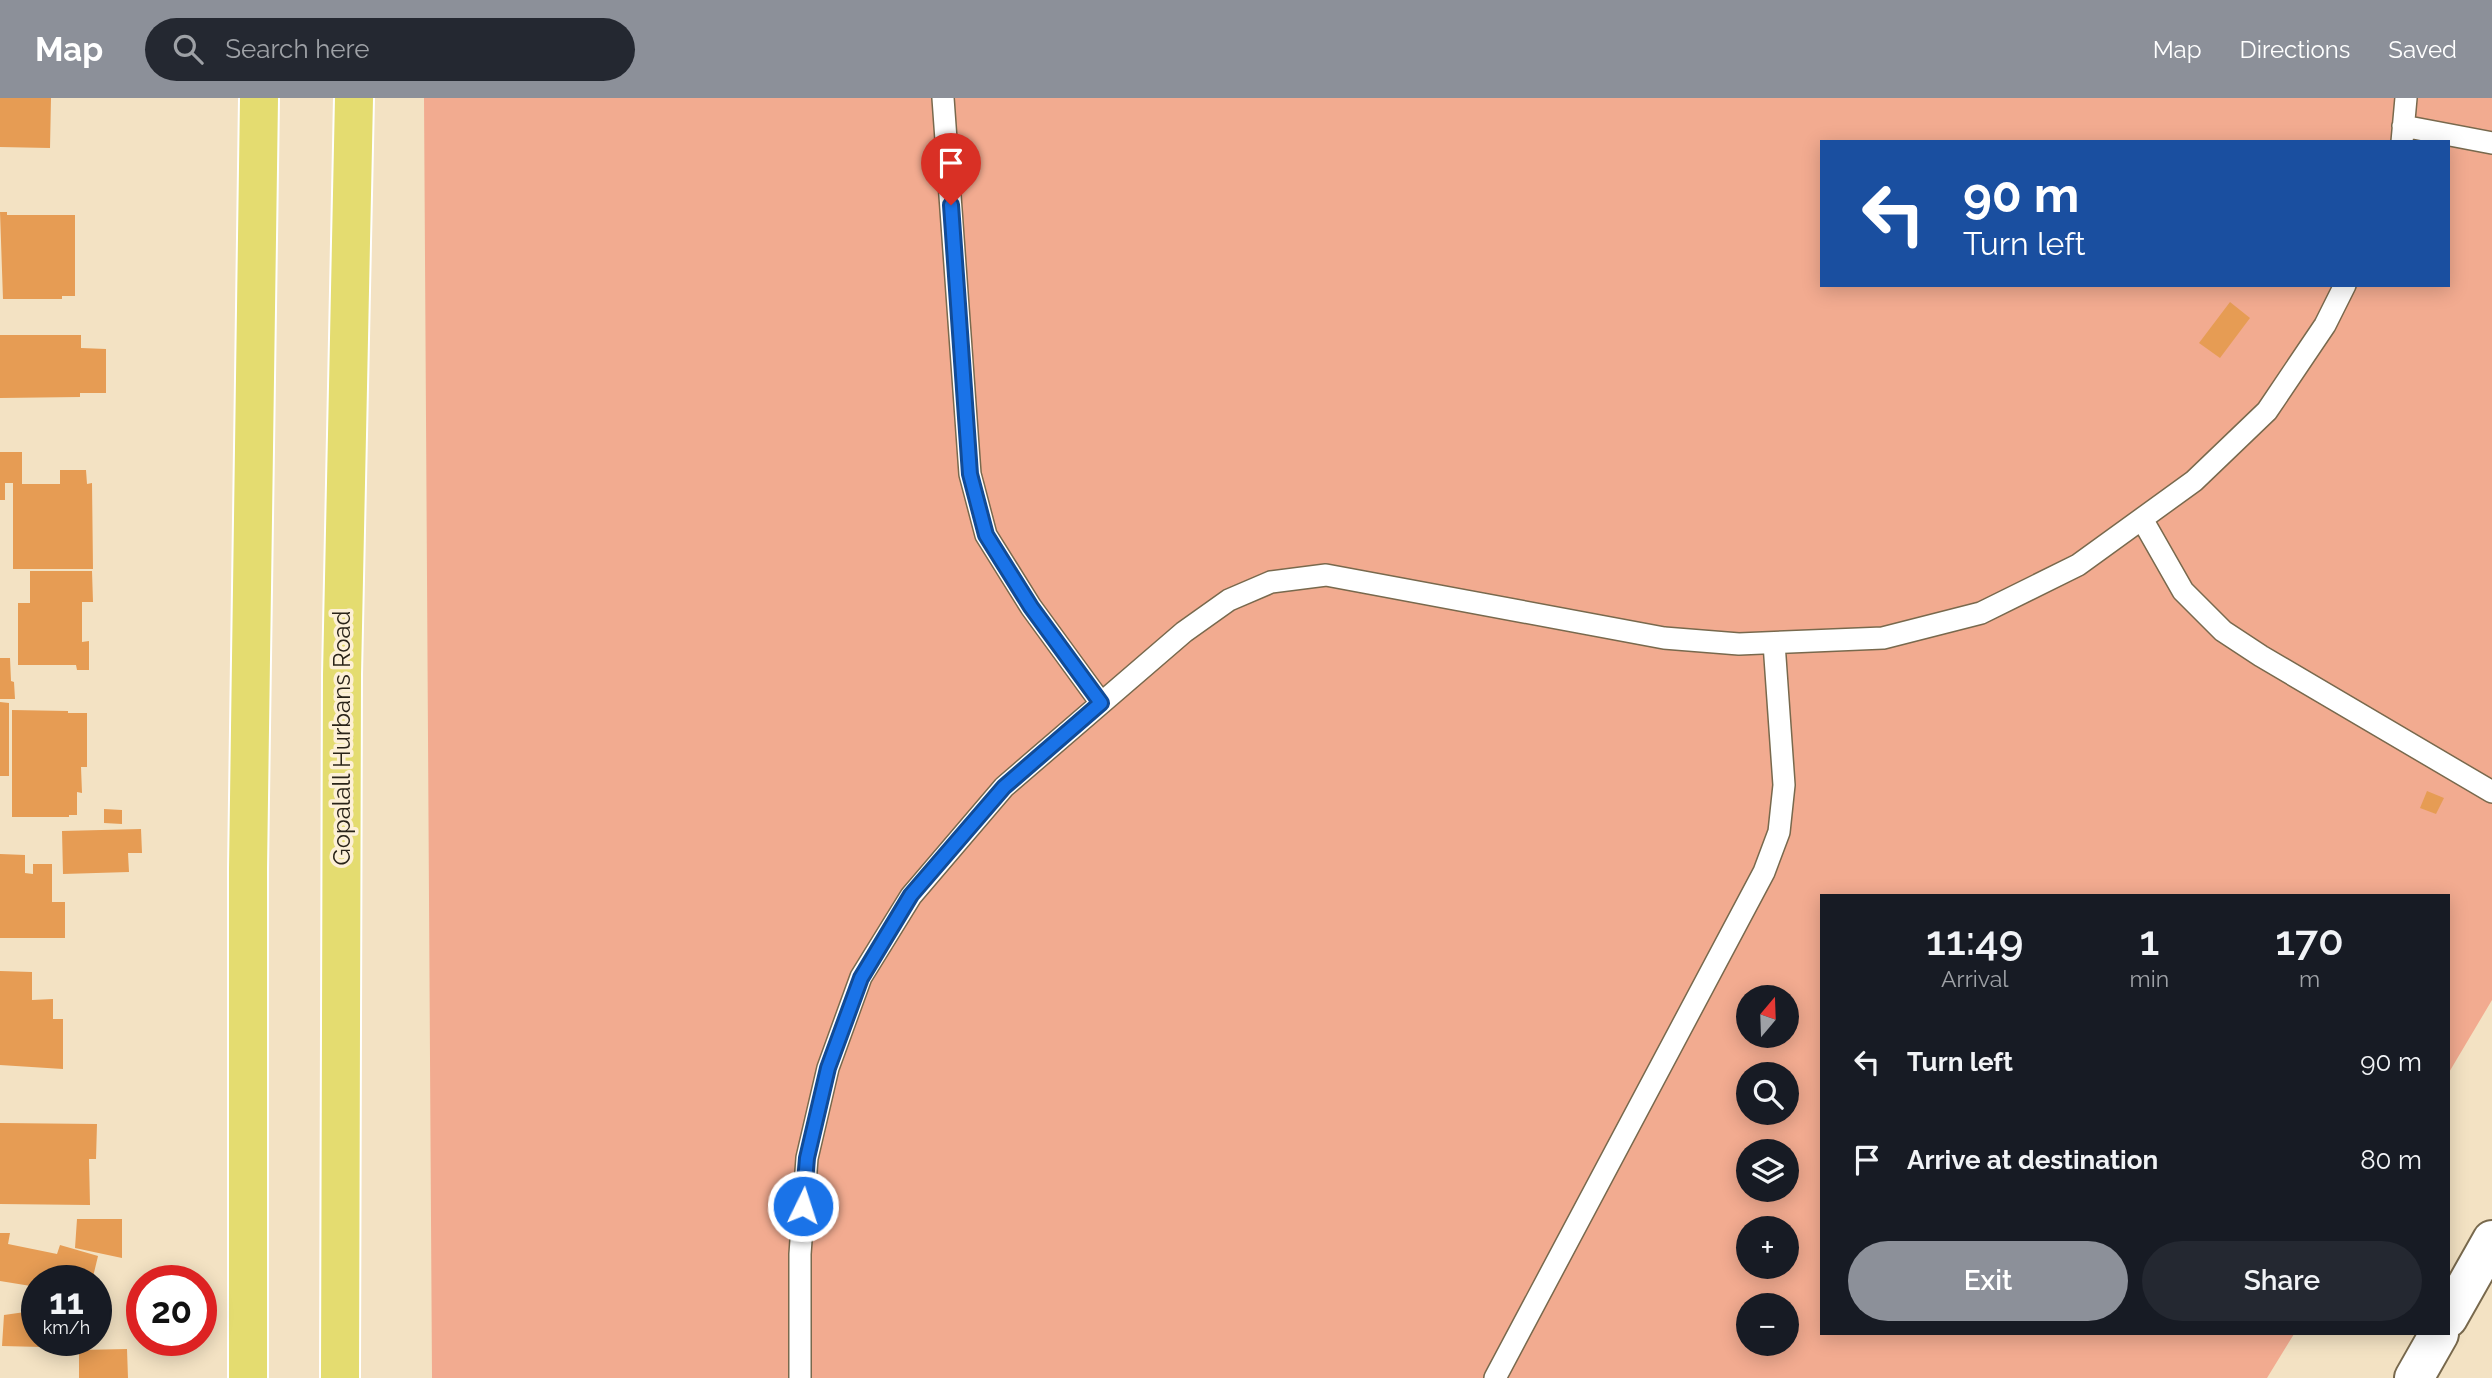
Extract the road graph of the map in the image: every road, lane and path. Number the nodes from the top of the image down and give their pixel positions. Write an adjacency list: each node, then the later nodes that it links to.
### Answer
1 (259, 98): 15 (highway)
2 (354, 98): 16 (highway, Gopalall Hurbans Road)
3 (943, 98): 10 (lane)
4 (2406, 98): 5 (lane)
5 (2403, 134): 6 (lane)
6 (2492, 143)
7 (2344, 287): 8 (lane)
8 (2142, 519): 9 (lane); 11 (lane)
9 (1774, 643): 10 (lane); 18 (lane)
10 (1101, 703): 17 (lane)
11 (2492, 792)
12 (2492, 1240): 13 (street)
13 (2450, 1314)
14 (2438, 1335): 19 (street)
15 (248, 1378)
16 (340, 1378)
17 (800, 1378)
18 (1496, 1378)
19 (2414, 1378)

